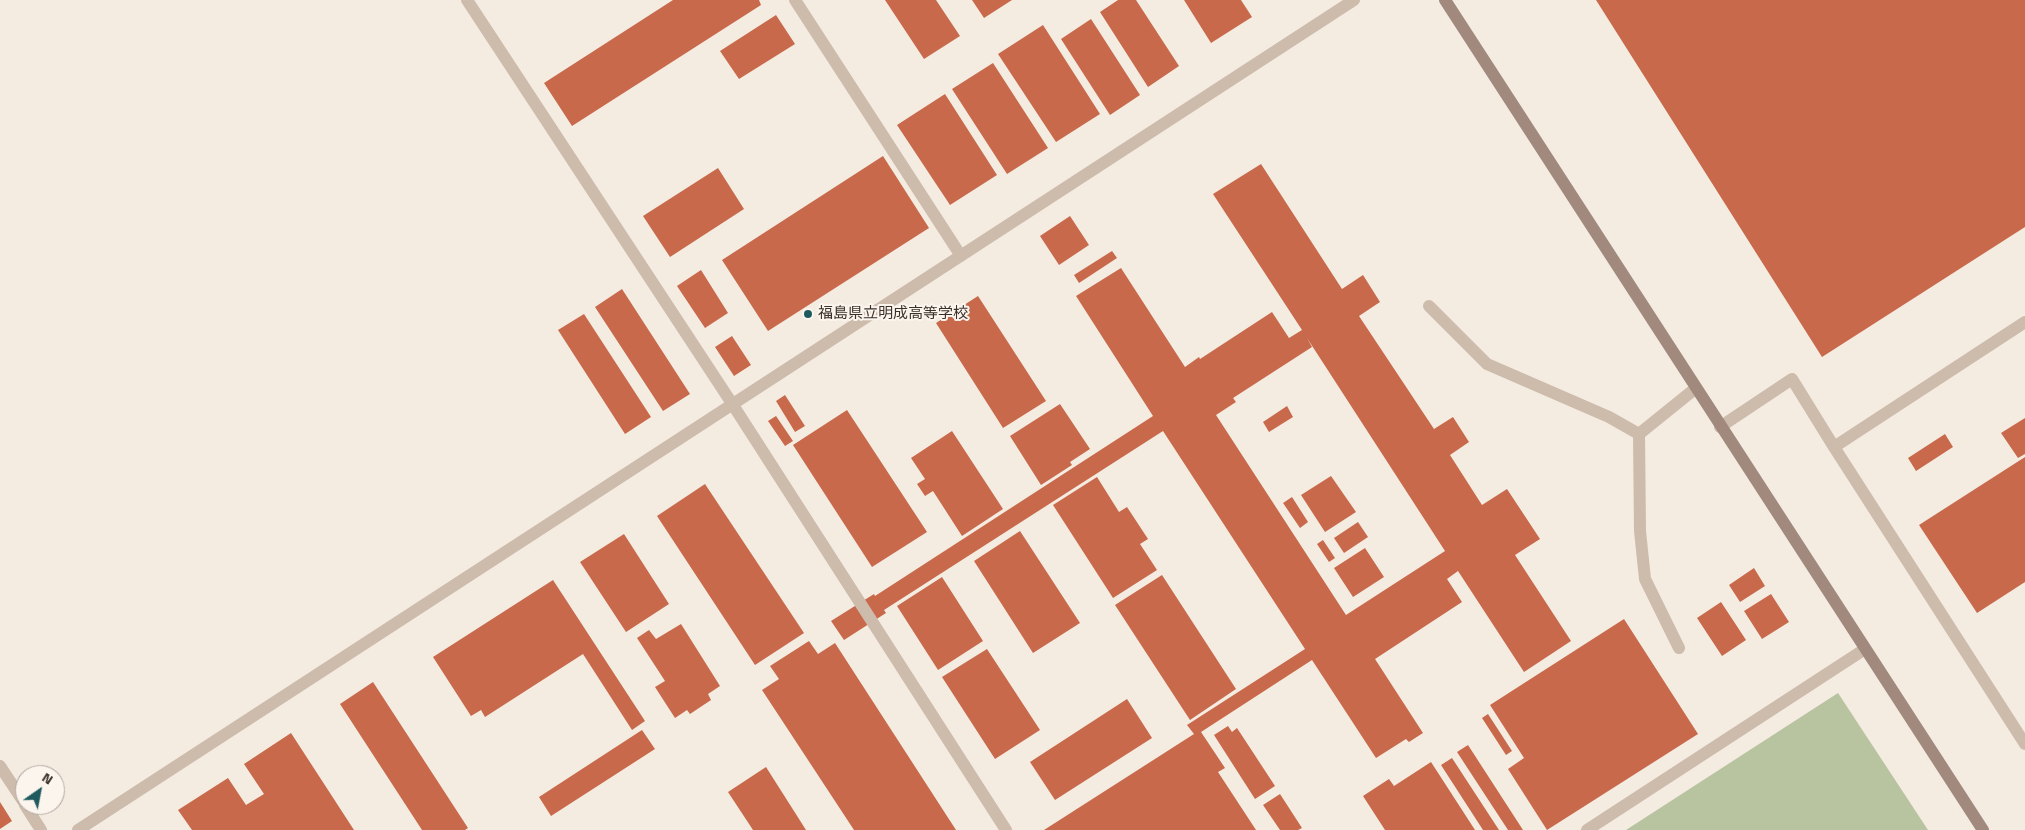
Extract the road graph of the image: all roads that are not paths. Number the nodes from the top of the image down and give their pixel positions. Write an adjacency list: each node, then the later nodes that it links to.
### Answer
1 (467, 0): 9 (street)
2 (795, 0): 5 (street)
3 (1354, 0): 5 (street)
4 (1445, 0): 8 (street)
5 (961, 256): 9 (street)
6 (1428, 306): 11 (street)
7 (2025, 322): 12 (street)
8 (1696, 388): 10 (street); 11 (street)
9 (733, 405): 20 (street); 21 (street)
10 (1720, 427): 12 (street); 14 (street)
11 (1638, 434): 13 (street)
12 (1834, 447): 15 (street)
13 (1679, 648)
14 (1866, 649): 22 (street); 23 (street)
15 (2025, 744)
16 (0, 766): 17 (street)
17 (15, 789)
18 (32, 815): 19 (street)
19 (42, 830)
20 (78, 830)
21 (1006, 830)
22 (1587, 830)
23 (1983, 830)

